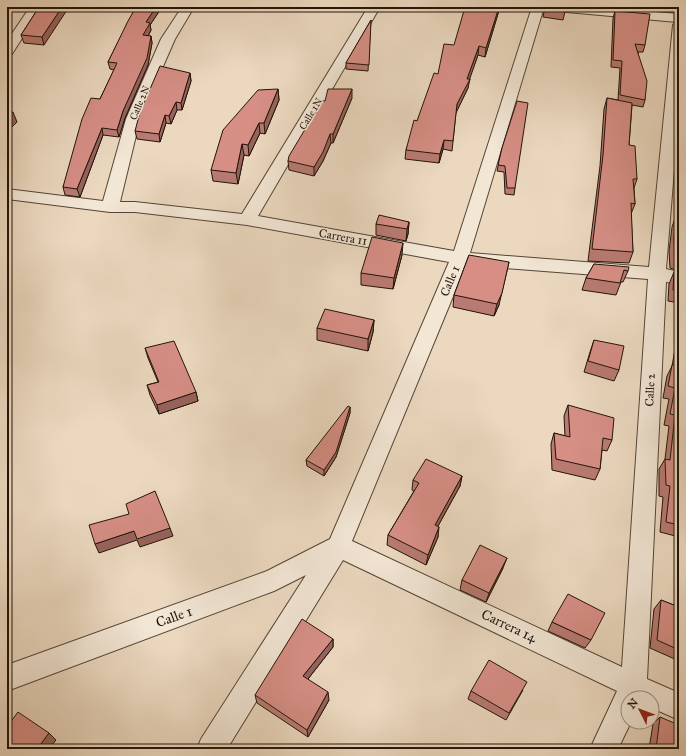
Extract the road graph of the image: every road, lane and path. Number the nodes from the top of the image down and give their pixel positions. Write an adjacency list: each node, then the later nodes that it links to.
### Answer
1 (36, 7): 8 (street)
2 (188, 7): 10 (street, Calle 2N)
3 (374, 7): 11 (street, Calle 1N)
4 (538, 7): 12 (street, Calle 1)
5 (556, 7): 6 (street)
6 (679, 18)
7 (679, 25): 13 (street, Calle 2)
8 (7, 51)
9 (7, 194): 10 (street, Carrera 11)
10 (110, 207): 11 (street, Carrera 11)
11 (248, 220): 12 (street, Carrera 11)
12 (460, 258): 13 (street, Carrera 11); 15 (street, Calle 1)
13 (657, 274): 14 (street, Carrera 11); 17 (street, Calle 2)
14 (679, 278)
15 (338, 546): 16 (street, Calle 1); 17 (street, Carrera 14); 19 (street, Calle 1)
16 (7, 678)
17 (634, 685): 18 (street, Carrera 14); 20 (street, Calle 2)
18 (679, 707)
19 (211, 749)
20 (604, 749)

